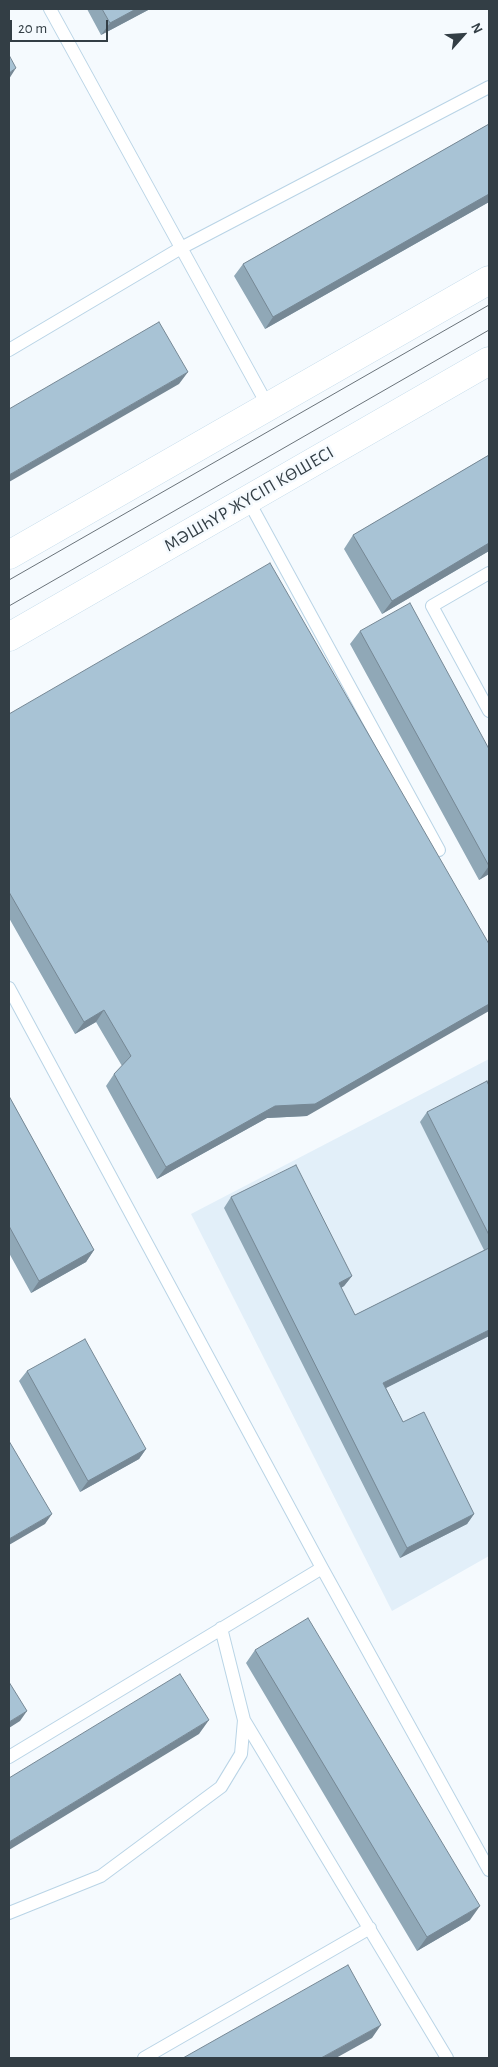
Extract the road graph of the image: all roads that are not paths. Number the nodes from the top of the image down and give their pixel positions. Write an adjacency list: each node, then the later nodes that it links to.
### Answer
1 (50, 9): 3 (lane)
2 (489, 87): 3 (lane)
3 (181, 248): 5 (lane); 7 (lane)
4 (489, 280): 7 (street)
5 (9, 350)
6 (489, 361): 8 (street, МӘШҺҮР ЖҮСІП КӨШЕСІ)
7 (268, 406): 9 (street)
8 (248, 500): 11 (street, МӘШҺҮР ЖҮСІП КӨШЕСІ); 13 (lane)
9 (9, 555)
10 (489, 573): 12 (lane)
11 (9, 637)
12 (489, 711)
13 (439, 850)
14 (9, 988): 15 (lane)
15 (322, 1568): 16 (lane); 19 (lane)
16 (221, 1628): 17 (lane); 18 (lane)
17 (244, 1720): 20 (lane); 21 (lane)
18 (9, 1756)
19 (489, 1868)
20 (9, 1913)
21 (370, 1928): 22 (lane); 23 (lane)
22 (144, 2058)
23 (446, 2058)

